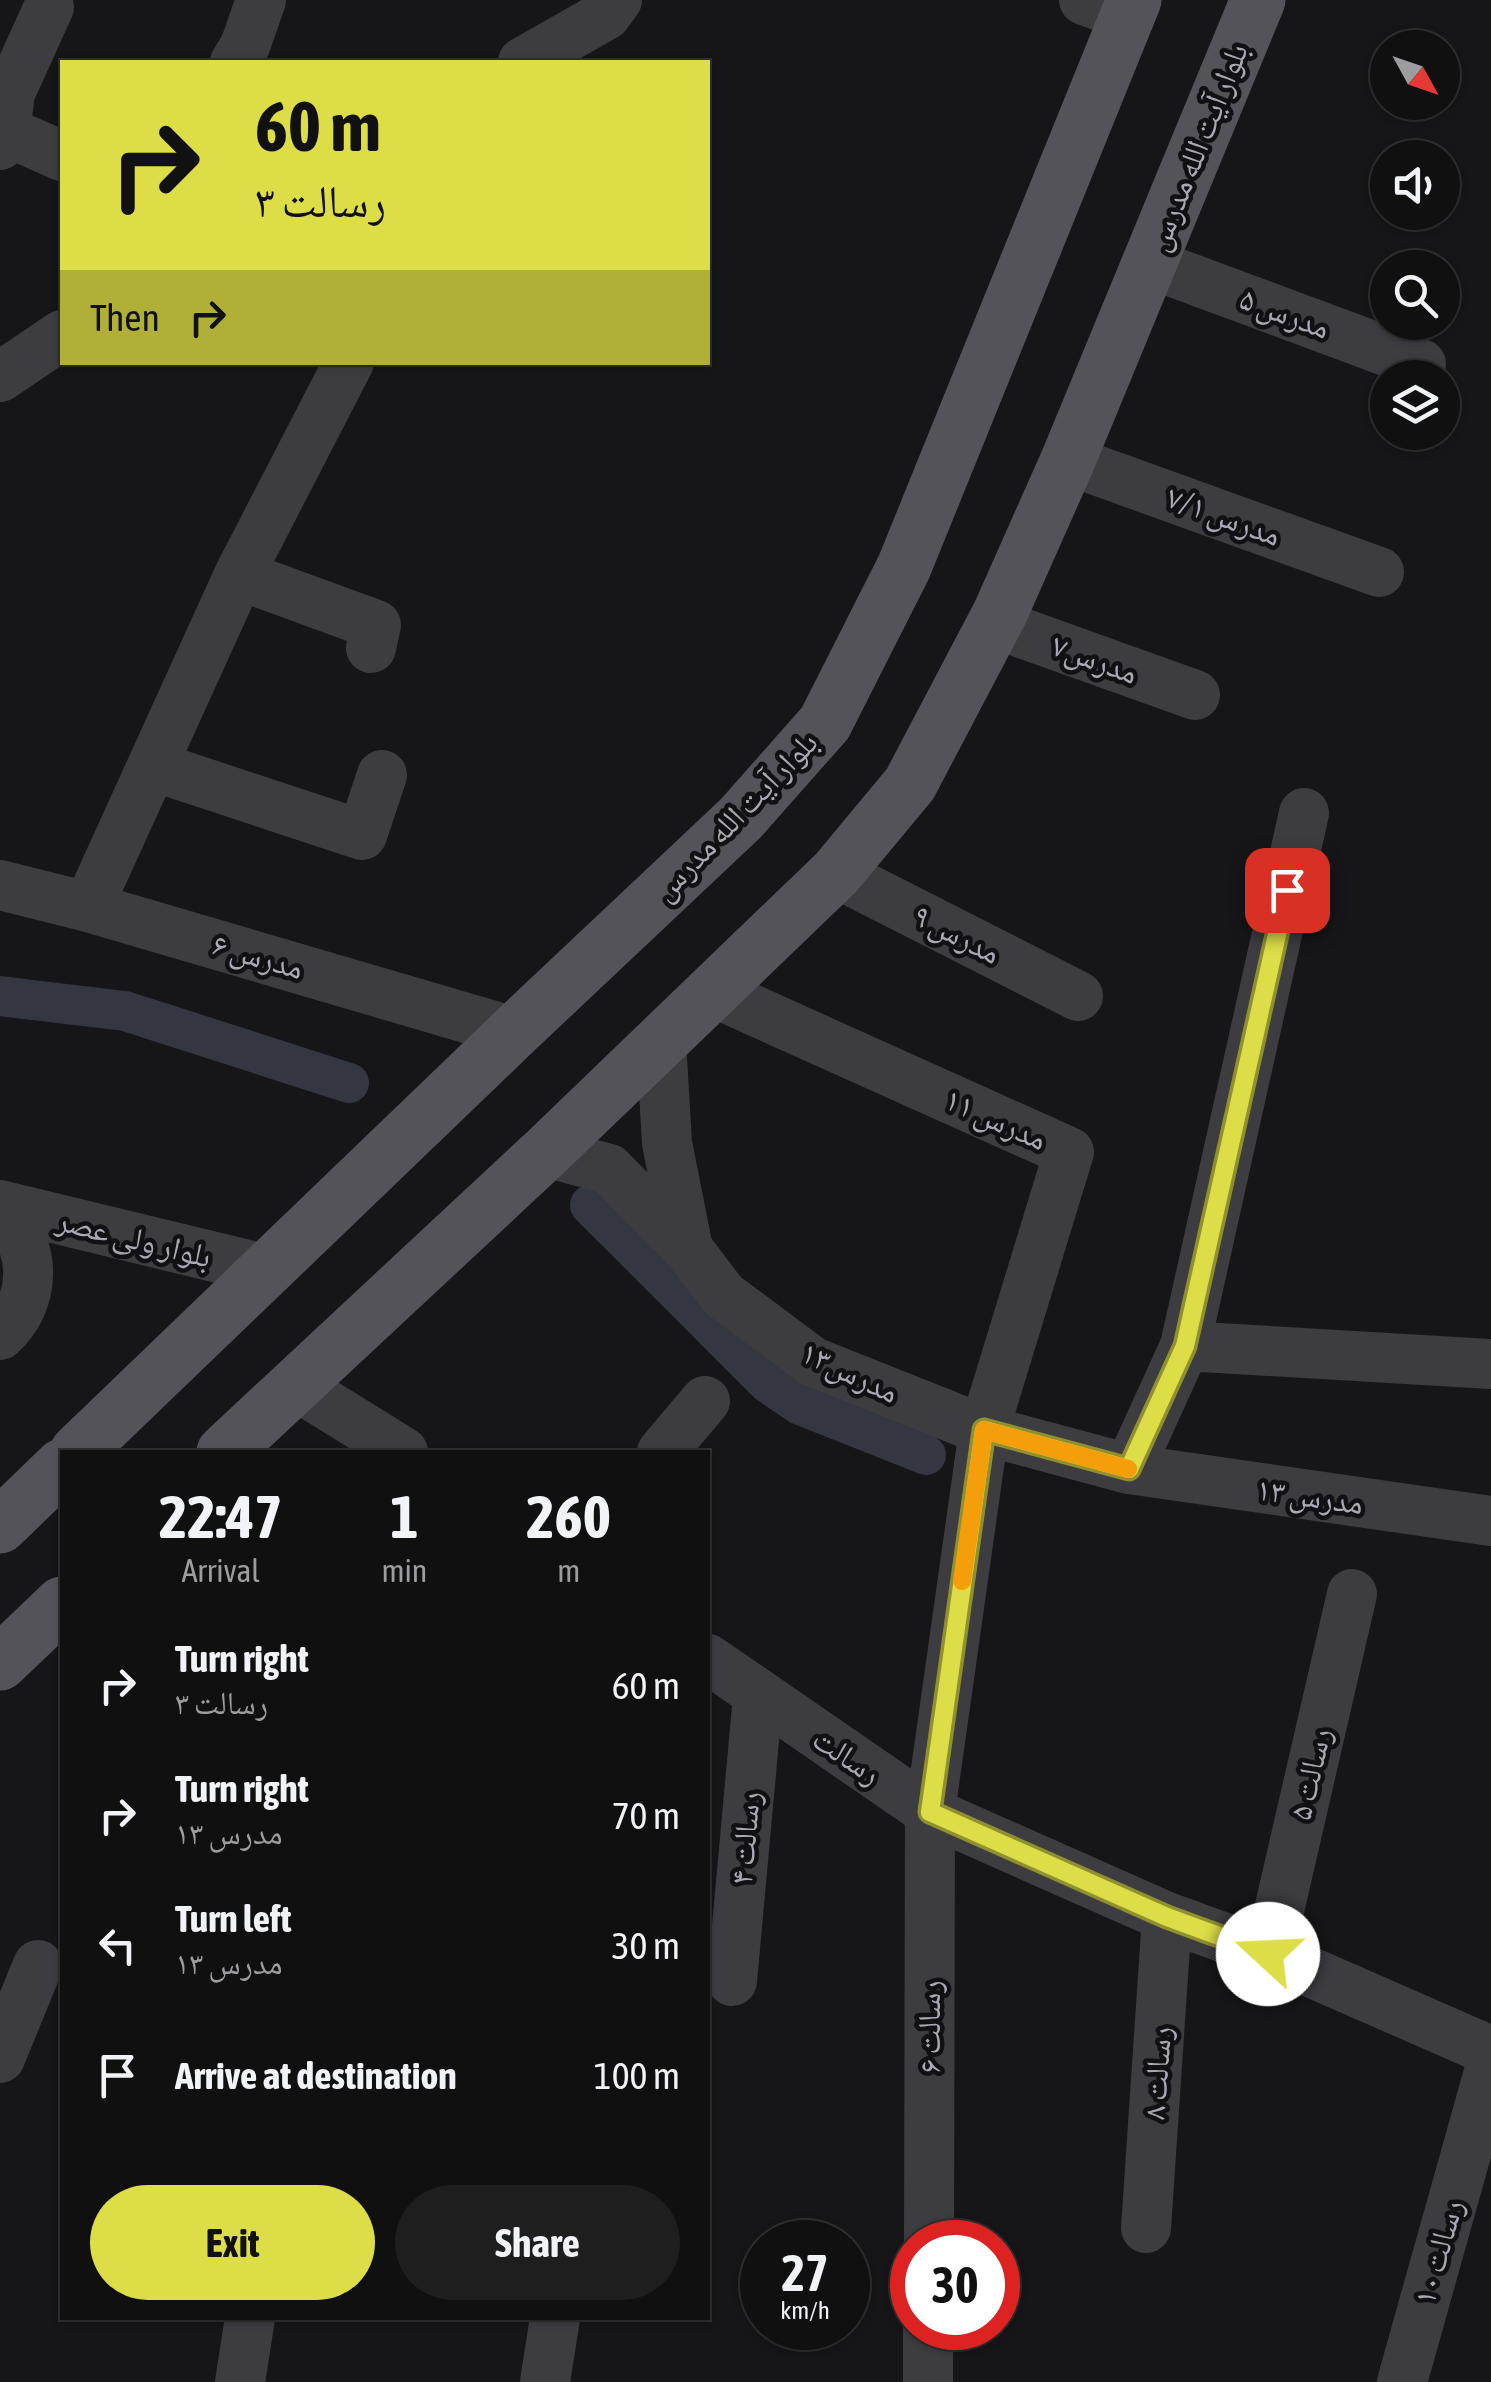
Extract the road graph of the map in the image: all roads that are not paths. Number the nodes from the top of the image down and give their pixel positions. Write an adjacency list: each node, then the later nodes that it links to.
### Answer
1 (261, 0): 6 (street)
2 (617, 0): 7 (street)
3 (1258, 0): 10 (main road, بلوار آیت الله مدرس)
4 (1115, 5): 29 (main road, بلوار آیت الله مدرس)
5 (49, 7): 8 (street)
6 (236, 60)
7 (527, 60)
8 (3, 138): 9 (street)
9 (60, 155)
10 (1149, 263): 12 (street, مدرس ۵); 15 (main road, بلوار آیت الله مدرس)
11 (60, 336): 14 (street)
12 (1410, 360)
13 (347, 365): 17 (street)
14 (0, 376)
15 (1068, 460): 16 (street, مدرس ۷/۱); 18 (main road, بلوار آیت الله مدرس)
16 (1379, 572)
17 (239, 575): 19 (street); 21 (street)
18 (994, 624): 20 (street, مدرس۷); 24 (main road, بلوار آیت الله مدرس)
19 (371, 648)
20 (1195, 695)
21 (153, 766): 22 (street); 26 (street)
22 (382, 775)
23 (1304, 814): 36 (street)
24 (836, 873): 27 (main road, بلوار آیت الله مدرس); 28 (street, مدرس ۹)
25 (0, 885): 26 (street, مدرس ۶)
26 (88, 906): 29 (street, مدرس ۶)
27 (713, 992): 30 (main road, بلوار آیت الله مدرس); 40 (street, مدرس ۱۱)
28 (1078, 996)
29 (514, 1032): 34 (main road, بلوار آیت الله مدرس)
30 (661, 1042): 31 (main road, بلوار آیت الله مدرس); 33 (street, مدرس۱۳)
31 (546, 1152): 33 (street, مدرس۱۳); 38 (main road, بلوار آیت الله مدرس)
32 (0, 1208): 34 (street, بلوار ولی عصر); 35 (street)
33 (688, 1250): 40 (street, مدرس۱۳)
34 (268, 1270): 41 (main road, بلوار آیت الله مدرس)
35 (0, 1336)
36 (1185, 1346): 37 (street); 46 (street)
37 (1491, 1364)
38 (295, 1385): 42 (main road, بلوار آیت الله مدرس); 43 (street)
39 (705, 1401): 44 (street)
40 (984, 1430): 46 (street, مدرس ۱۳); 54 (street, رسالت ۶)
41 (79, 1450)
42 (226, 1450)
43 (400, 1450)
44 (664, 1450)
45 (60, 1468): 48 (main road)
46 (1129, 1469): 47 (street, مدرس ۱۳)
47 (1491, 1521)
48 (0, 1526)
49 (1352, 1594): 56 (street, رسالت ۵)
50 (60, 1606): 52 (main road)
51 (710, 1661): 53 (street, رسالت)
52 (0, 1663)
53 (758, 1696): 54 (street, رسالت); 58 (street, رسالت ۴)
54 (930, 1812): 55 (street, رسالت); 62 (street, رسالت ۶)
55 (1167, 1917): 56 (street, رسالت); 63 (street, رسالت ۸)
56 (1268, 1954): 60 (street, رسالت)
57 (38, 1966): 59 (street)
58 (732, 1981)
59 (2, 2050)
60 (1491, 2051)
61 (1491, 2065): 70 (street, رسالت ۱۰)
62 (928, 2220)
63 (1146, 2228)
64 (250, 2320): 67 (street)
65 (555, 2320): 68 (street)
66 (928, 2350): 69 (street)
67 (240, 2382)
68 (545, 2382)
69 (928, 2382)
70 (1402, 2382)

